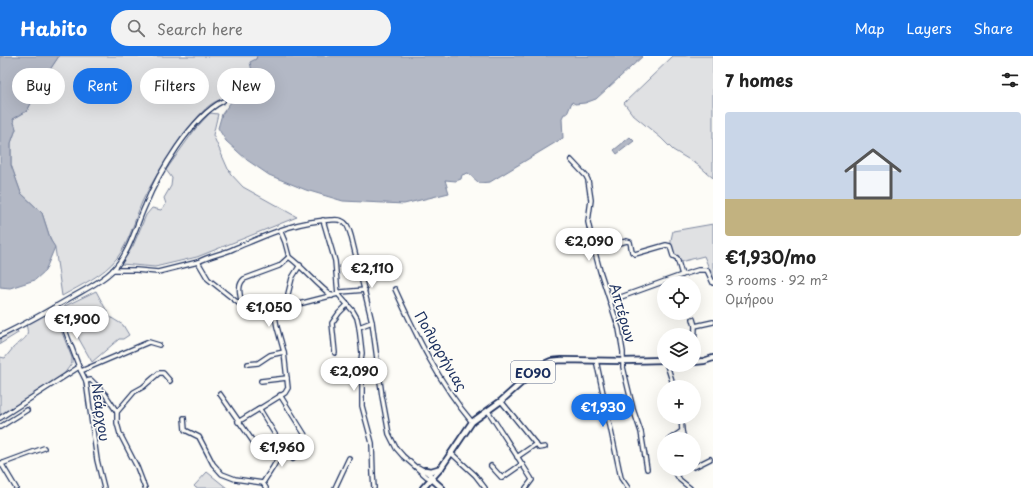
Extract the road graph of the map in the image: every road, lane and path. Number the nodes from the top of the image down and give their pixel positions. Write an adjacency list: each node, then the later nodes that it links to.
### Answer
1 (220, 104): 9 (street)
2 (571, 160): 5 (street, Απτέρων)
3 (323, 220): 4 (street); 13 (street); 15 (street)
4 (280, 230): 6 (street); 7 (street)
5 (594, 249): 10 (street); 17 (street, Απτέρων)
6 (289, 257): 8 (street); 19 (street)
7 (198, 262): 9 (street); 19 (street)
8 (300, 265): 14 (street); 16 (street)
9 (113, 270): 21 (street)
10 (682, 275): 11 (street); 17 (street)
11 (713, 283)
12 (395, 288): 53 (street, Πολυρρήνιας)
13 (365, 290): 15 (street); 23 (street)
14 (288, 294)
15 (338, 294): 16 (street); 18 (street)
16 (332, 296): 20 (street)
17 (610, 301): 35 (street, Απτέρων)
18 (348, 304): 26 (street); 30 (street)
19 (242, 306): 29 (street)
20 (287, 307)
21 (56, 309): 27 (street); 37 (street, Νεάρχου)
22 (693, 320): 25 (street)
23 (372, 322): 26 (street); 69 (street)
24 (713, 322): 25 (street)
25 (695, 326)
26 (359, 327): 82 (street)
27 (0, 336)
28 (159, 345): 38 (street)
29 (284, 352): 36 (street); 39 (street)
30 (335, 354)
31 (713, 358): 34 (main road)
32 (596, 360): 35 (main road, ΕΟ90); 45 (main road, ΕΟ90); 87 (street)
33 (657, 360): 35 (main road, ΕΟ90)
34 (701, 361)
35 (622, 362): 72 (street, Απτέρων)
36 (248, 364)
37 (78, 367): 38 (street, Νεάρχου); 50 (street)
38 (81, 371): 40 (street, Νεάρχου)
39 (287, 378): 42 (street); 44 (street)
40 (86, 381): 49 (street); 78 (street, Νεάρχου)
41 (170, 381): 49 (street)
42 (261, 381)
43 (220, 394): 52 (street)
44 (280, 395): 46 (street); 57 (street)
45 (501, 401): 48 (main road, ΕΟ90); 58 (street)
46 (258, 408): 52 (street); 64 (street)
47 (27, 410): 55 (street)
48 (488, 411): 53 (main road, ΕΟ90); 62 (street)
49 (117, 412): 79 (street)
50 (0, 418)
51 (184, 418): 76 (street)
52 (238, 422): 76 (street)
53 (472, 422): 61 (main road, ΕΟ90)
54 (682, 424): 56 (street)
55 (0, 427)
56 (682, 431)
57 (305, 434)
58 (536, 444): 59 (street); 62 (street)
59 (545, 447)
60 (44, 448): 66 (street)
61 (451, 453): 71 (main road, ΕΟ90); 85 (street)
62 (517, 457): 67 (street)
63 (349, 458): 81 (street)
64 (293, 459)
65 (710, 459): 68 (street)
66 (1, 463): 77 (street)
67 (522, 464): 70 (street); 86 (street)
68 (701, 464)
69 (415, 466): 73 (street); 75 (street)
70 (491, 466)
71 (441, 468): 73 (main road); 75 (main road, ΕΟ90)
72 (647, 469)
73 (425, 470): 75 (street)
74 (677, 476): 88 (street)
75 (432, 479): 83 (main road, ΕΟ90); 84 (main road)
76 (263, 483): 80 (street)
77 (16, 488)
78 (104, 488)
79 (145, 488)
80 (266, 488)
81 (335, 488)
82 (374, 488)
83 (423, 488)
84 (442, 488)
85 (485, 488)
86 (526, 488)
87 (628, 488)
88 (690, 488)

